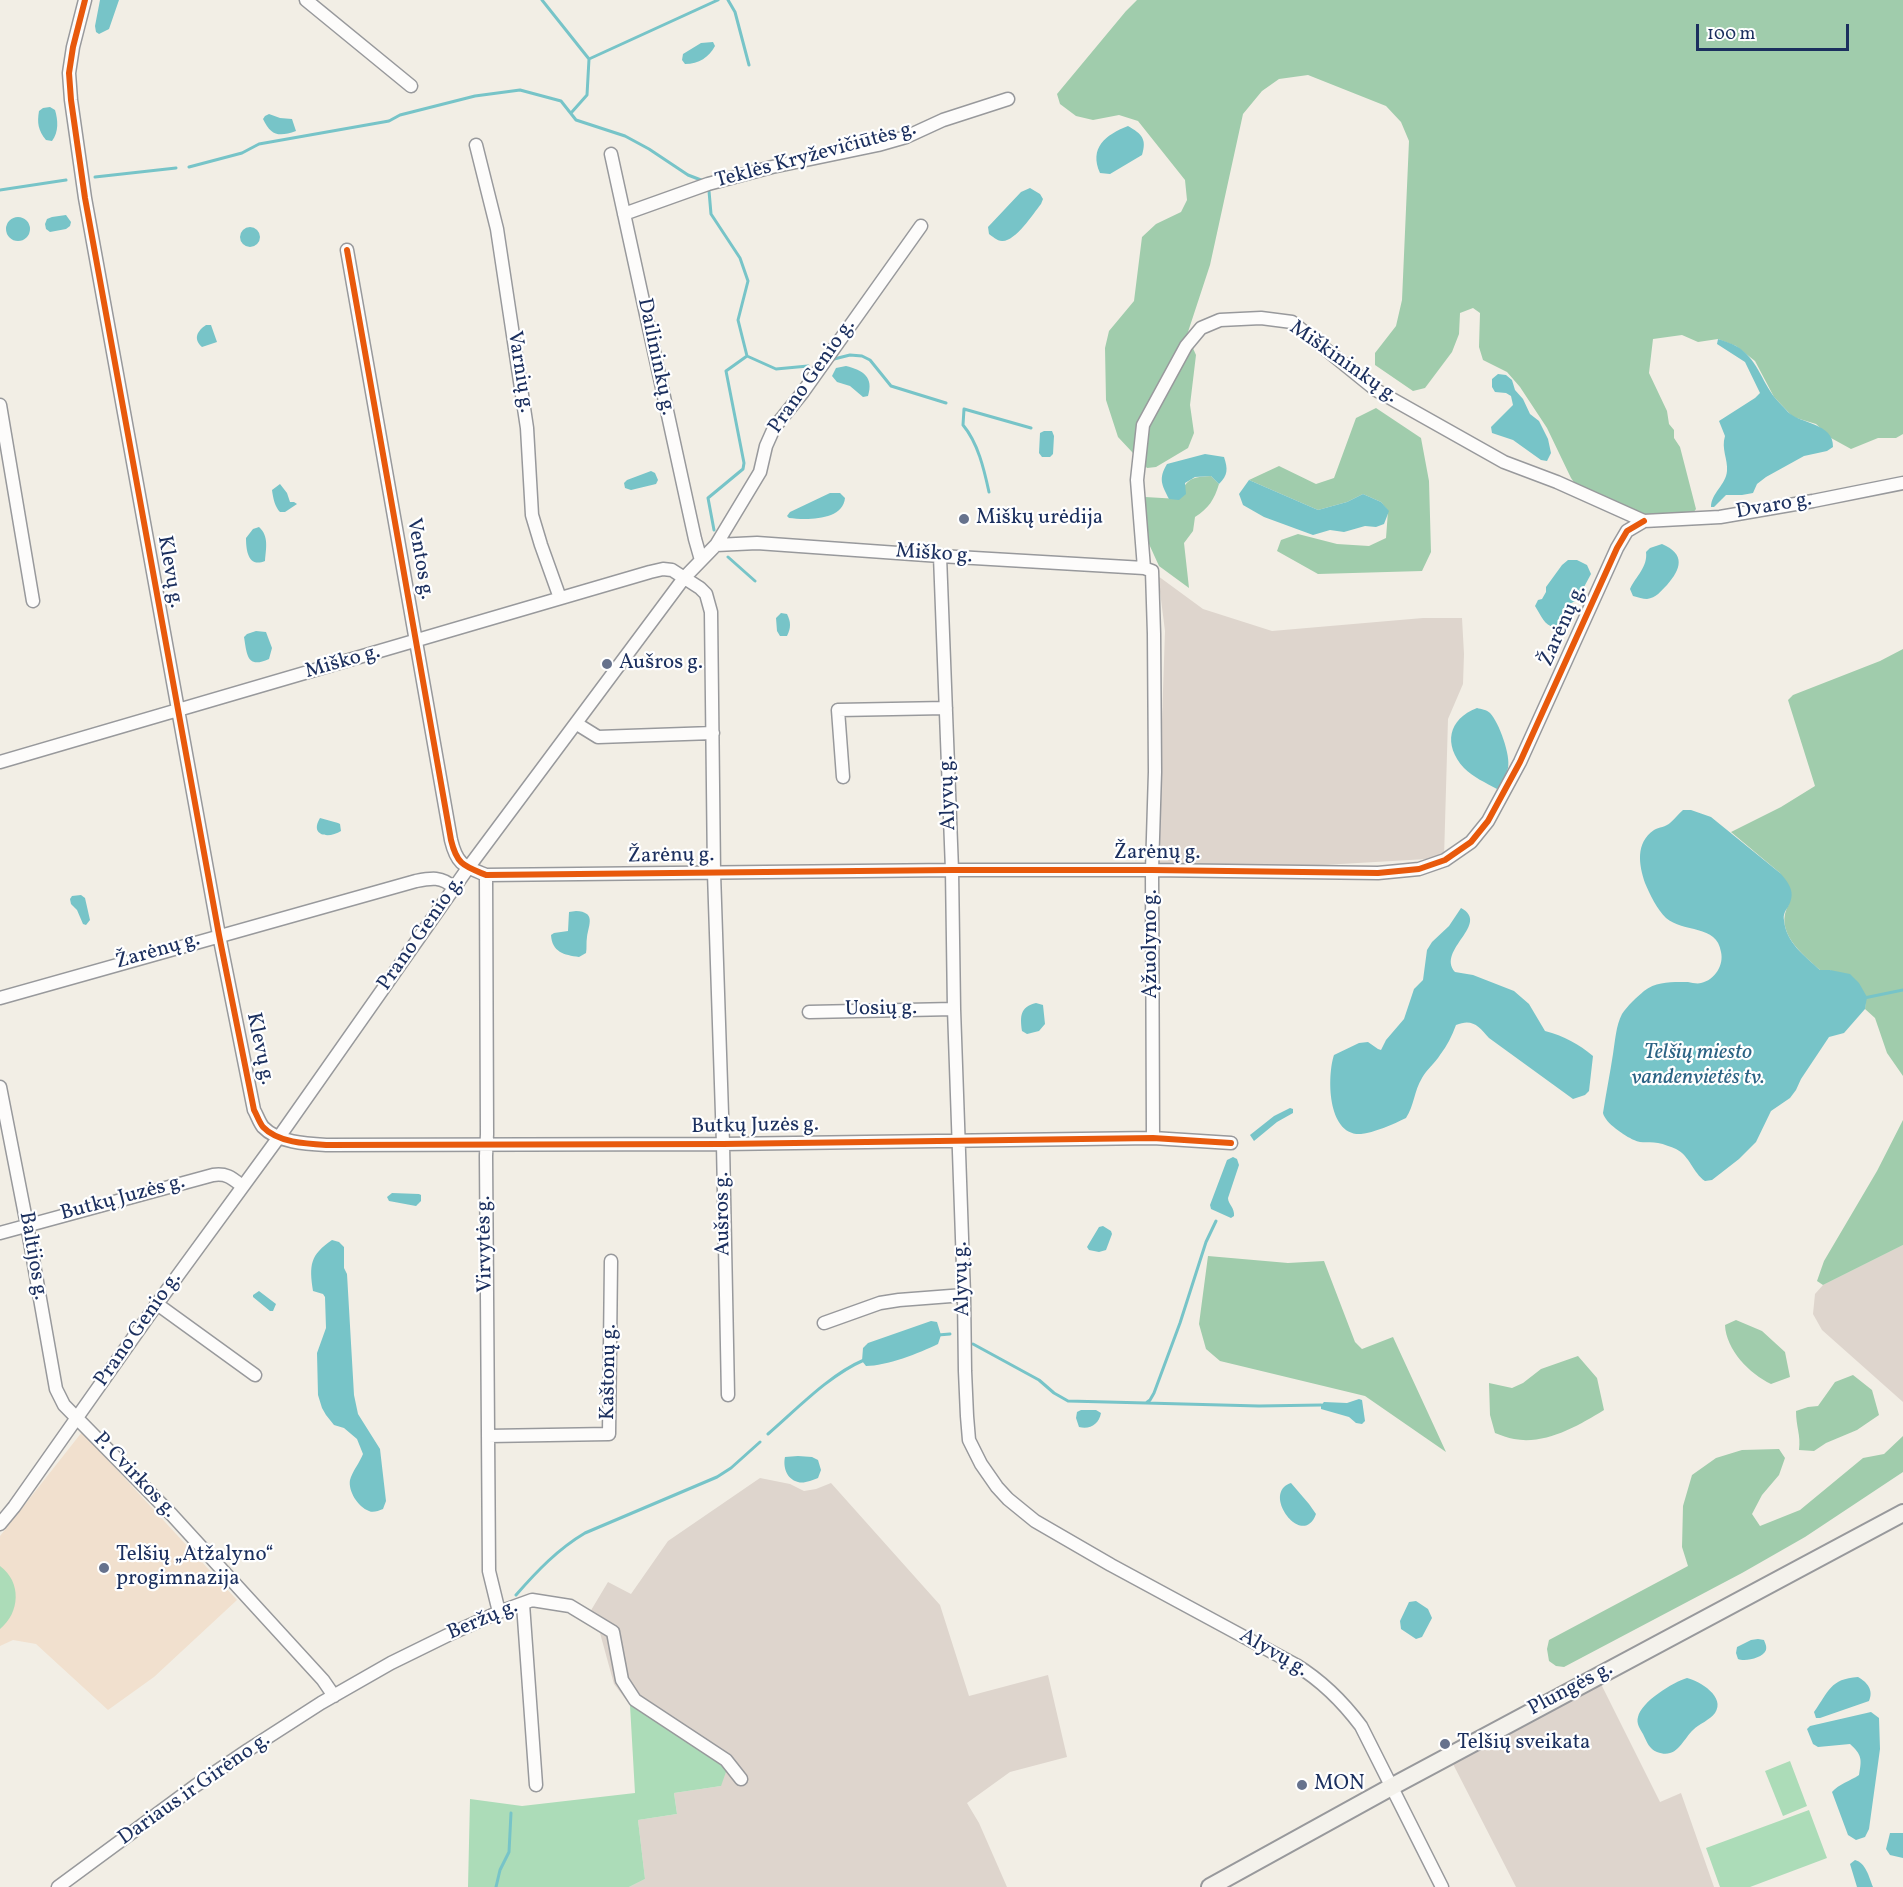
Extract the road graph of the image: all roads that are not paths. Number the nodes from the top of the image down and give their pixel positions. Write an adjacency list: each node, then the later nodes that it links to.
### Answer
1 (85, 0): 23 (street, Klevų g.)
2 (306, 0): 3 (street)
3 (411, 86)
4 (1008, 99): 7 (street, Teklės Kryževičiūtės g.)
5 (476, 145): 19 (street, Varnių g.)
6 (611, 154): 7 (street, Dailininkų g.)
7 (624, 214): 16 (street, Dailininkų g.)
8 (921, 226): 14 (street, Prano Genio g.)
9 (347, 250): 21 (street, Ventos g.)
10 (0, 405): 11 (street)
11 (5, 461): 20 (street)
12 (1903, 483): 13 (street, Dvaro g.)
13 (1644, 521): 17 (street, Miškininkų g.); 30 (street, Žarėnų g.)
14 (716, 545): 15 (street, Miško g.); 16 (street, Prano Genio g.)
15 (940, 556): 17 (street, Miško g.); 22 (street, Alyvų g.)
16 (701, 560): 18 (street, Prano Genio g.)
17 (1148, 569): 30 (street, Ąžuolyno g.)
18 (684, 578): 19 (street, Miško g.); 24 (street, Prano Genio g.); 25 (street, Aušros g.)
19 (560, 598): 21 (street, Miško g.)
20 (33, 602)
21 (417, 641): 23 (street, Miško g.); 28 (street, Ventos g.)
22 (946, 708): 27 (street); 29 (street, Alyvų g.)
23 (178, 710): 26 (street, Miško g.); 34 (street, Klevų g.)
24 (577, 724): 25 (street); 28 (street, Prano Genio g.)
25 (713, 733): 31 (street, Aušros g.)
26 (0, 762)
27 (843, 777)
28 (468, 868): 32 (street, Žarėnų g.); 33 (street, Prano Genio g.)
29 (952, 870): 30 (street, Žarėnų g.); 31 (street, Žarėnų g.); 36 (street, Alyvų g.)
30 (1152, 870): 40 (street, Ąžuolyno g.)
31 (714, 873): 32 (street, Žarėnų g.); 42 (street, Aušros g.)
32 (486, 875): 44 (street, Virvytės g.)
33 (454, 888): 34 (street, Žarėnų g.); 39 (street, Prano Genio g.)
34 (219, 935): 35 (street, Žarėnų g.); 39 (street, Klevų g.)
35 (0, 998)
36 (954, 1009): 37 (street, Uosių g.); 41 (street, Alyvų g.)
37 (809, 1012)
38 (0, 1087): 46 (street, Baltijos g.)
39 (279, 1137): 44 (street, Butkų Juzės g.); 45 (street, Prano Genio g.)
40 (1153, 1138): 41 (street, Butkų Juzės g.); 43 (street, Butkų Juzės g.)
41 (959, 1141): 42 (street, Butkų Juzės g.); 49 (street, Alyvų g.)
42 (723, 1143): 44 (street, Butkų Juzės g.); 53 (street, Aušros g.)
43 (1231, 1143)
44 (486, 1146): 55 (street, Virvytės g.)
45 (242, 1186): 46 (street, Butkų Juzės g.); 50 (street, Prano Genio g.)
46 (27, 1225): 47 (street, Butkų Juzės g.); 54 (street, Baltijos g.)
47 (0, 1233)
48 (611, 1261): 55 (street, Kaštonų g.)
49 (964, 1295): 51 (street); 63 (street, Alyvų g.)
50 (157, 1304): 52 (street); 54 (street, Prano Genio g.)
51 (824, 1323)
52 (255, 1375)
53 (728, 1395)
54 (78, 1417): 57 (street, Prano Genio g.); 60 (street, P. Cvirkos g.)
55 (488, 1436): 59 (street, Virvytės g.)
56 (1902, 1516): 63 (main road, Plungės g.)
57 (0, 1524)
58 (523, 1604): 59 (street, Beržų g.); 61 (street, Beržų g.); 62 (street)
59 (499, 1612): 60 (street, Beržų g.)
60 (334, 1696): 64 (street, Dariaus ir Girėno g.)
61 (741, 1779)
62 (536, 1785)
63 (1393, 1786): 65 (main road, Plungės g.); 66 (street, Alyvų g.)
64 (58, 1887)
65 (1210, 1887)
66 (1442, 1887)

